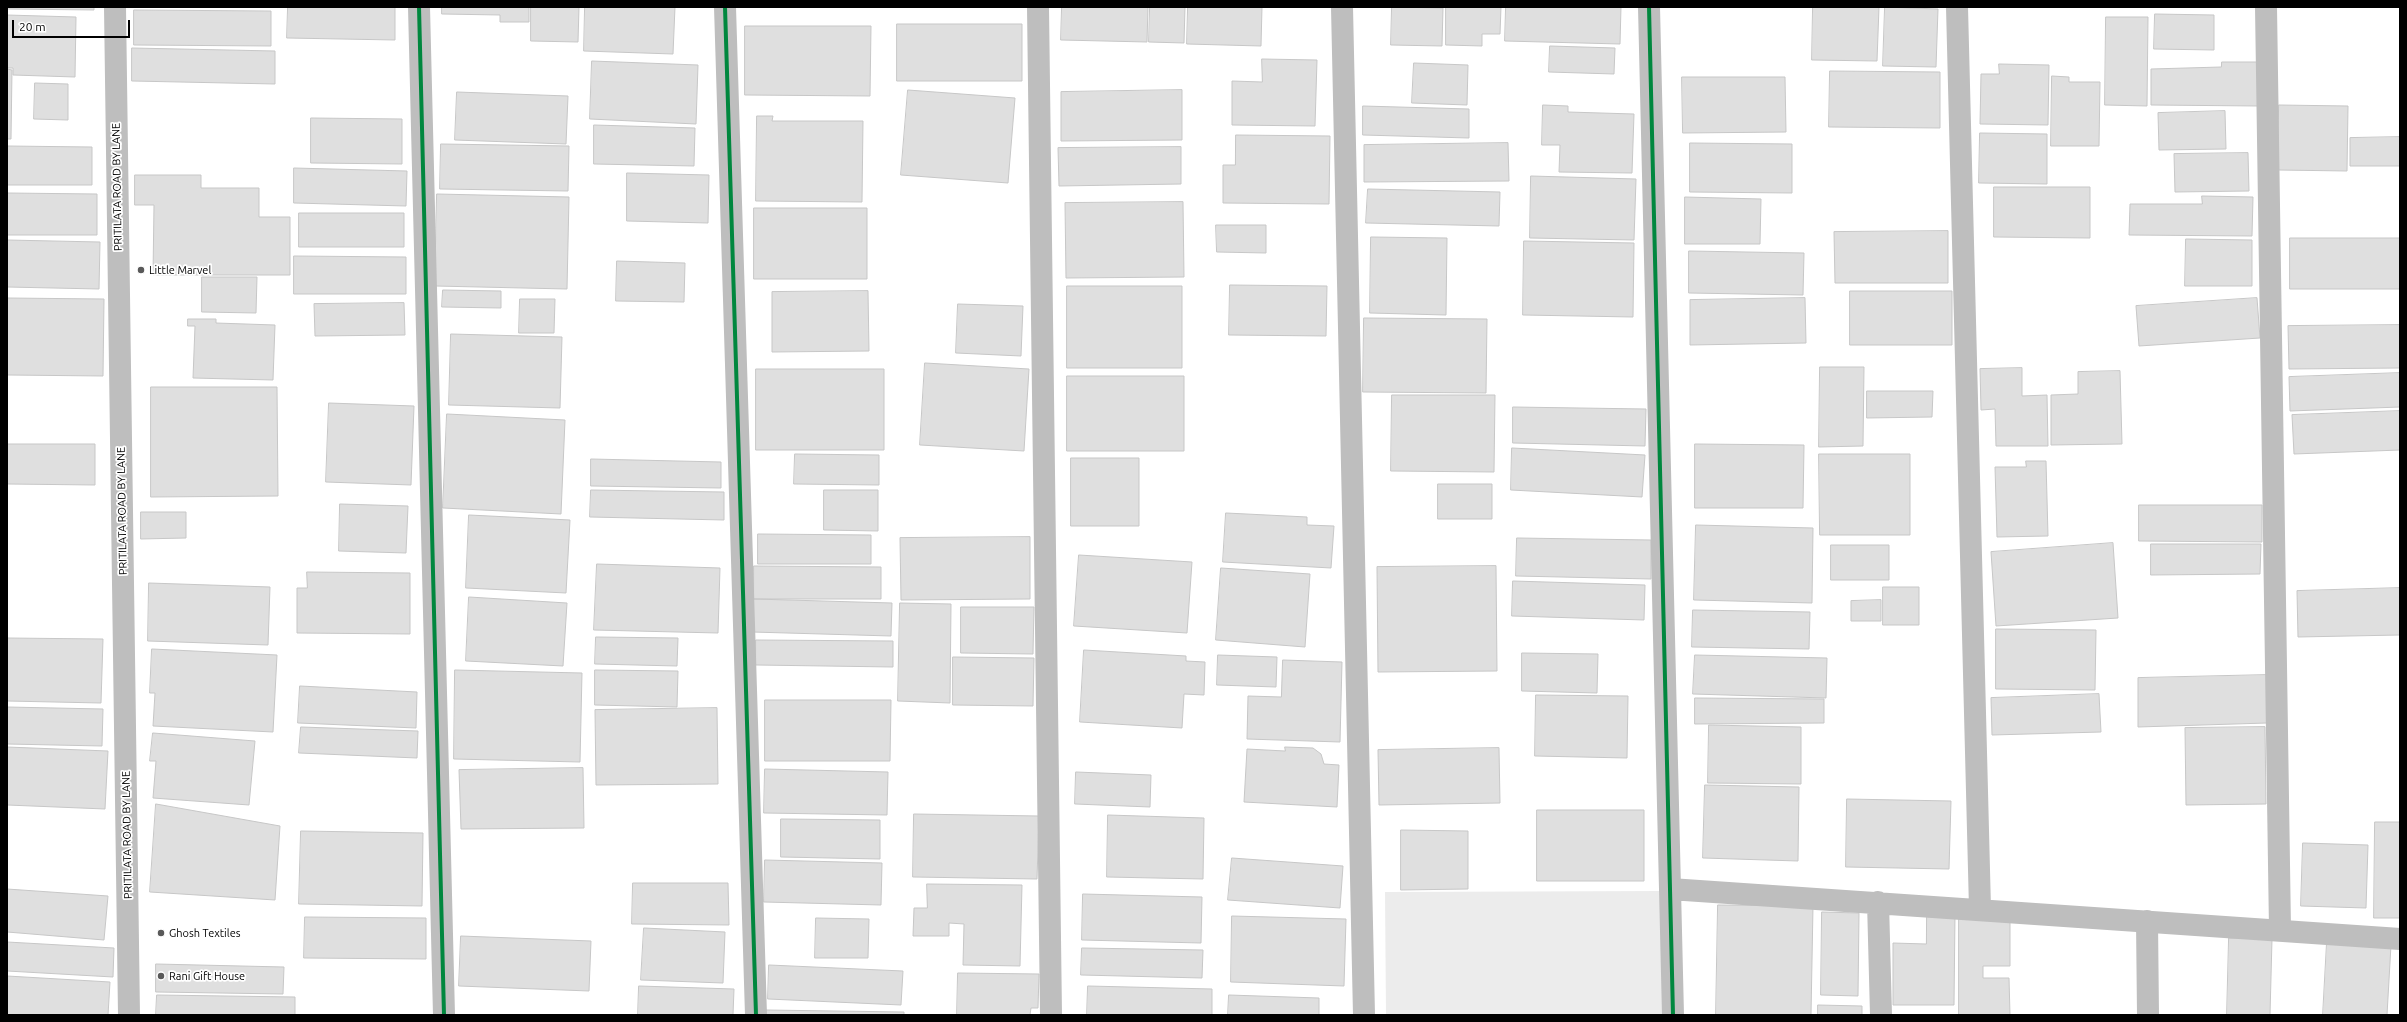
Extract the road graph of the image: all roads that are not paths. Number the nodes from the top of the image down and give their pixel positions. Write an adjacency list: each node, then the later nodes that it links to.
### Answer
1 (115, 7): 15 (street, PRITILATA ROAD BY LANE)
2 (419, 7): 16 (street)
3 (725, 7): 17 (street)
4 (1038, 7): 18 (street)
5 (1342, 7): 19 (street)
6 (1649, 7): 9 (street)
7 (1956, 7): 11 (street)
8 (2266, 7): 13 (street)
9 (1670, 889): 10 (street); 20 (street)
10 (1878, 902): 11 (street); 21 (street)
11 (1980, 909): 12 (street)
12 (2147, 921): 13 (street); 22 (street)
13 (2280, 930): 14 (street)
14 (2400, 939)
15 (130, 1015)
16 (444, 1015)
17 (756, 1015)
18 (1050, 1015)
19 (1364, 1015)
20 (1673, 1015)
21 (1881, 1015)
22 (2148, 1015)

